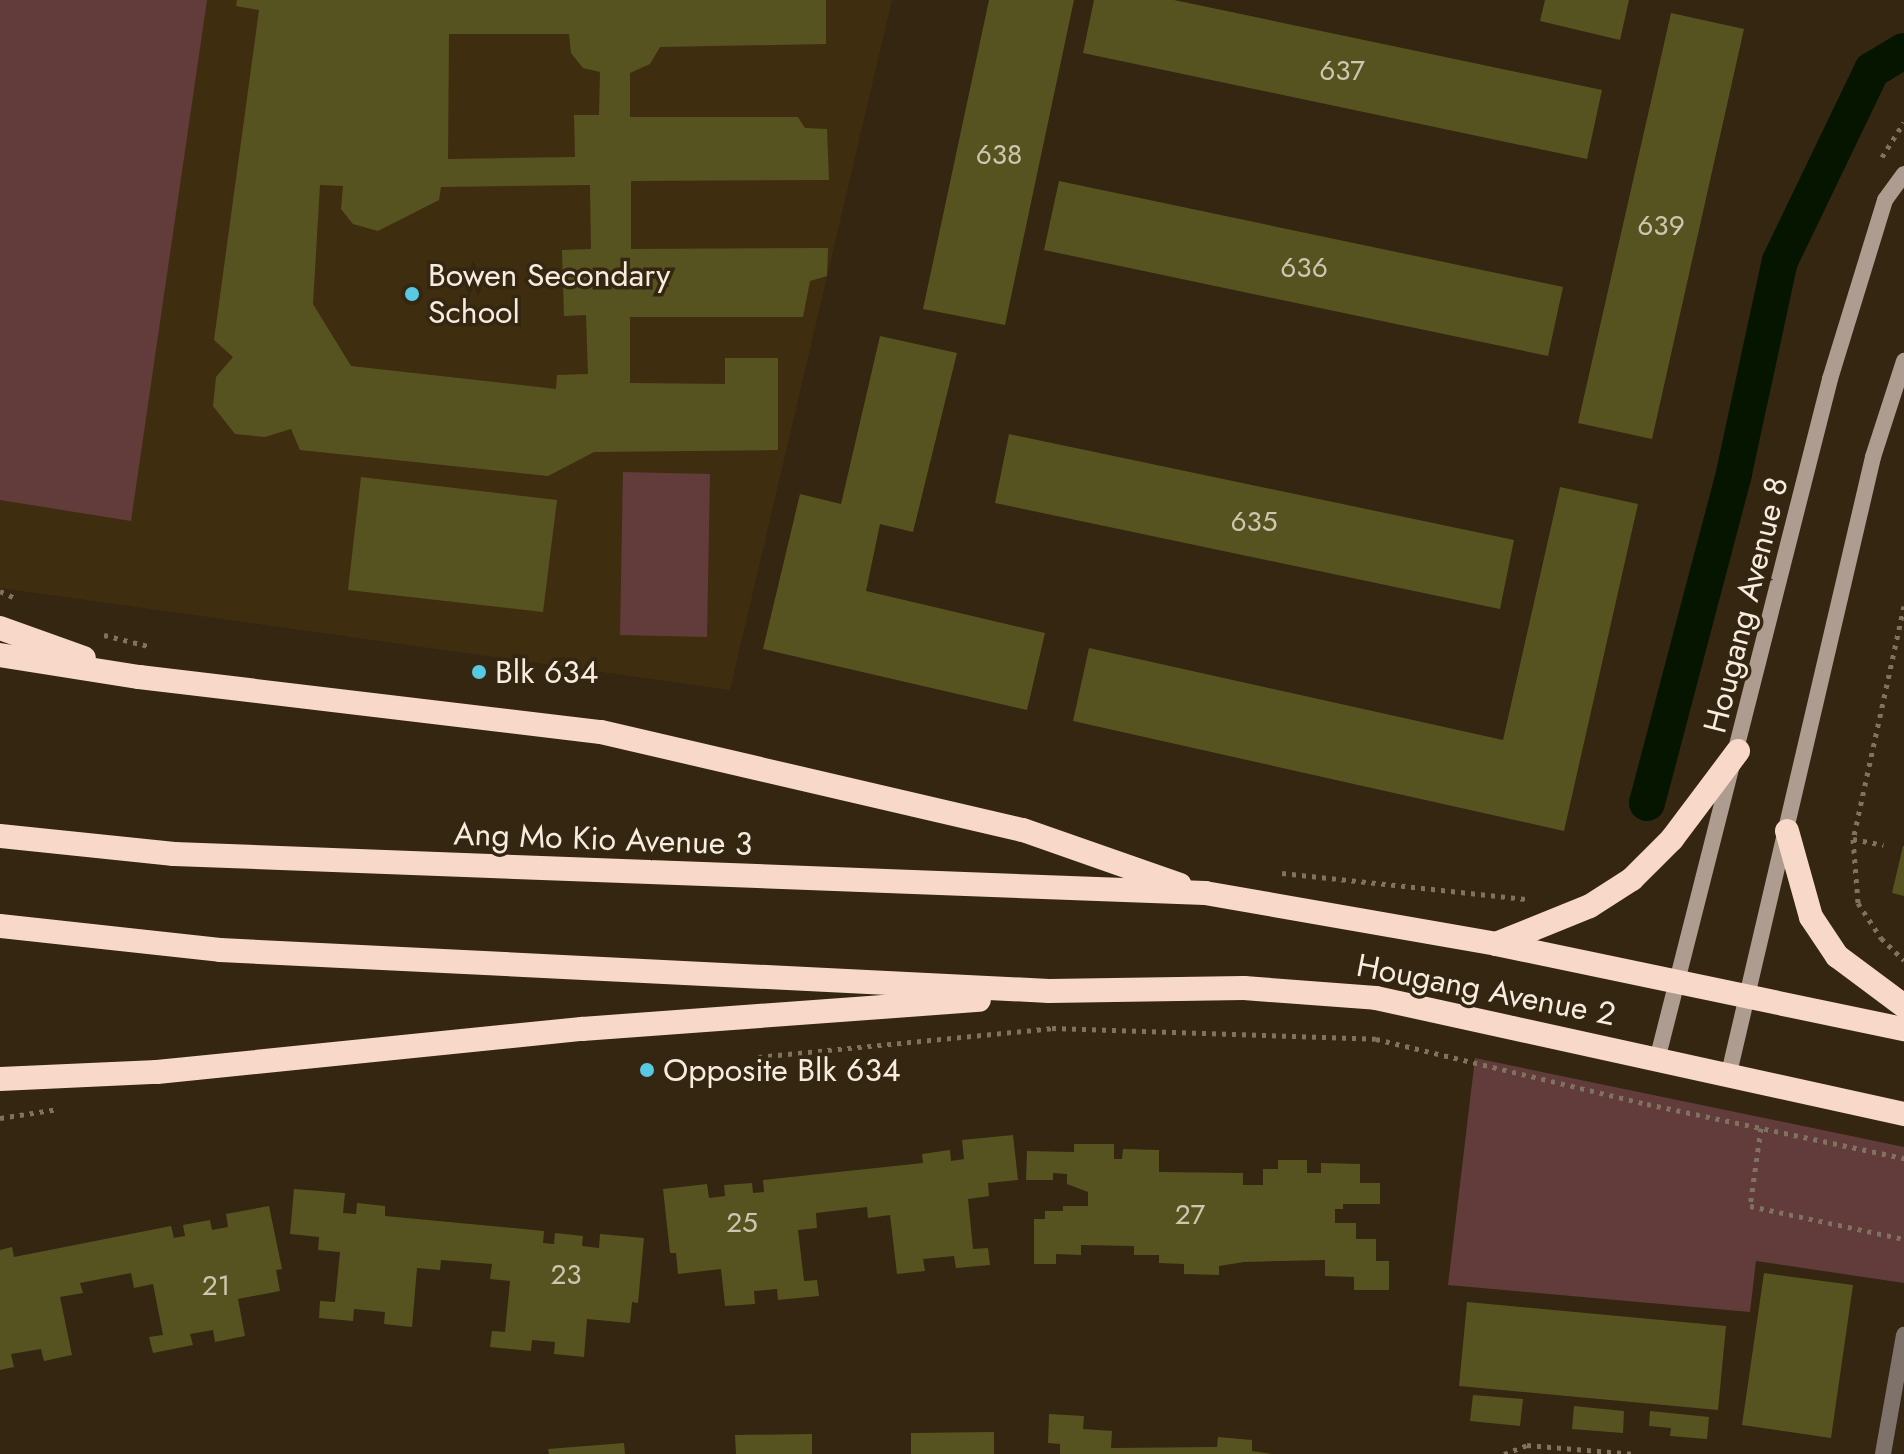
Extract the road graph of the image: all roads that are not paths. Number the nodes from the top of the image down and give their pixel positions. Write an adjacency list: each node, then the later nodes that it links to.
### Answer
1 (1904, 174): 6 (main road, Hougang Avenue 8)
2 (1904, 361): 7 (main road)
3 (0, 628): 5 (highway)
4 (0, 655): 5 (highway)
5 (139, 677): 9 (highway)
6 (1738, 751): 11 (highway); 12 (main road, Hougang Avenue 8)
7 (1787, 831): 14 (main road); 15 (highway)
8 (0, 836): 9 (highway, Ang Mo Kio Avenue 3)
9 (1205, 893): 11 (highway, Hougang Avenue 2)
10 (0, 926): 13 (highway)
11 (1496, 944): 12 (highway, Hougang Avenue 2)
12 (1678, 980): 14 (highway, Hougang Avenue 2); 17 (main road, Hougang Avenue 8)
13 (1049, 991): 17 (highway, Hougang Avenue 2); 19 (highway)
14 (1747, 995): 16 (highway, Hougang Avenue 2); 18 (main road)
15 (1904, 1006)
16 (1904, 1029)
17 (1658, 1056): 18 (highway, Hougang Avenue 2)
18 (1729, 1073): 20 (highway, Hougang Avenue 2)
19 (1, 1079)
20 (1904, 1114)
21 (1904, 1335): 22 (street)
22 (1883, 1454)

